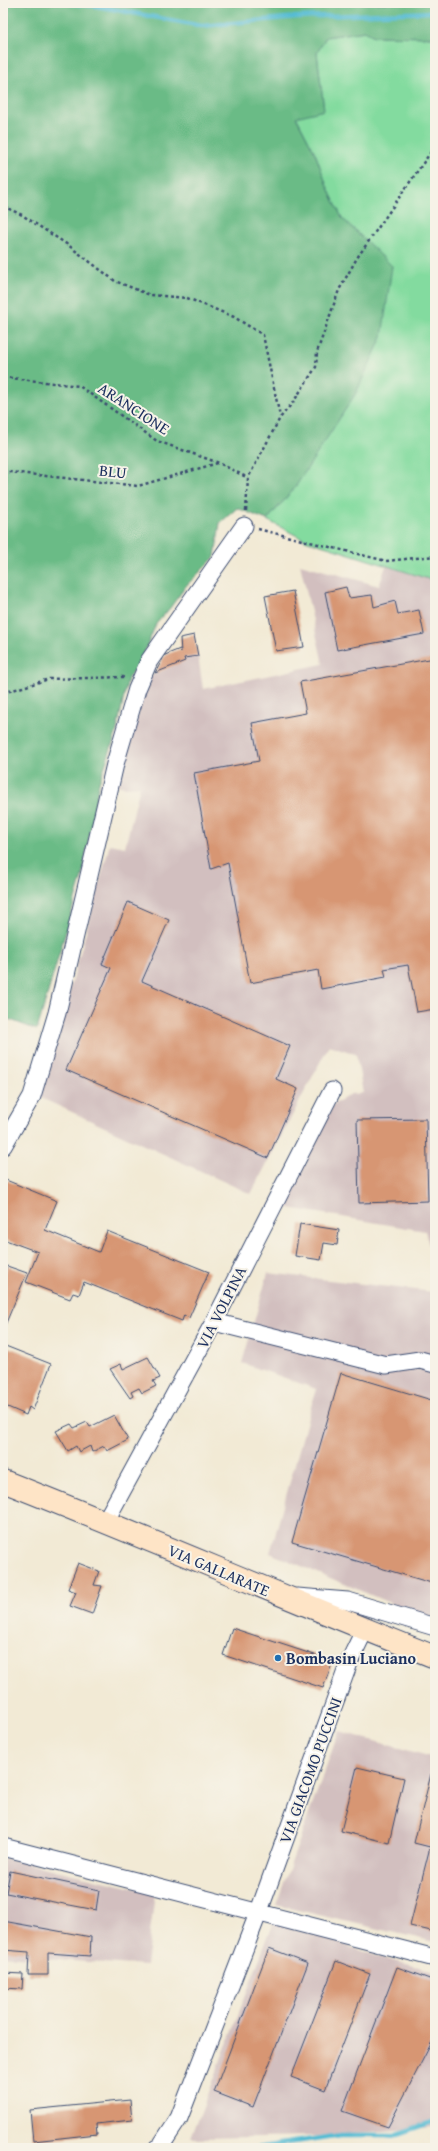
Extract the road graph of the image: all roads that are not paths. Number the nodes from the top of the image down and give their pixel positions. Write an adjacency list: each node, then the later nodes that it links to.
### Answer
1 (244, 526): 3 (street)
2 (332, 1091): 4 (street, VIA VOLPINA)
3 (3, 1146)
4 (214, 1322): 5 (street); 7 (street, VIA VOLPINA)
5 (435, 1364)
6 (3, 1481): 7 (main road, VIA GALLARATE)
7 (106, 1522): 8 (main road, VIA GALLARATE)
8 (281, 1596): 9 (street); 10 (main road, VIA GALLARATE)
9 (435, 1626)
10 (365, 1629): 11 (main road, VIA GALLARATE); 13 (street, VIA GIACOMO PUCCINI)
11 (435, 1657)
12 (3, 1847): 13 (street)
13 (259, 1912): 14 (street); 15 (street, VIA GIACOMO PUCCINI)
14 (435, 1958)
15 (156, 2148)

